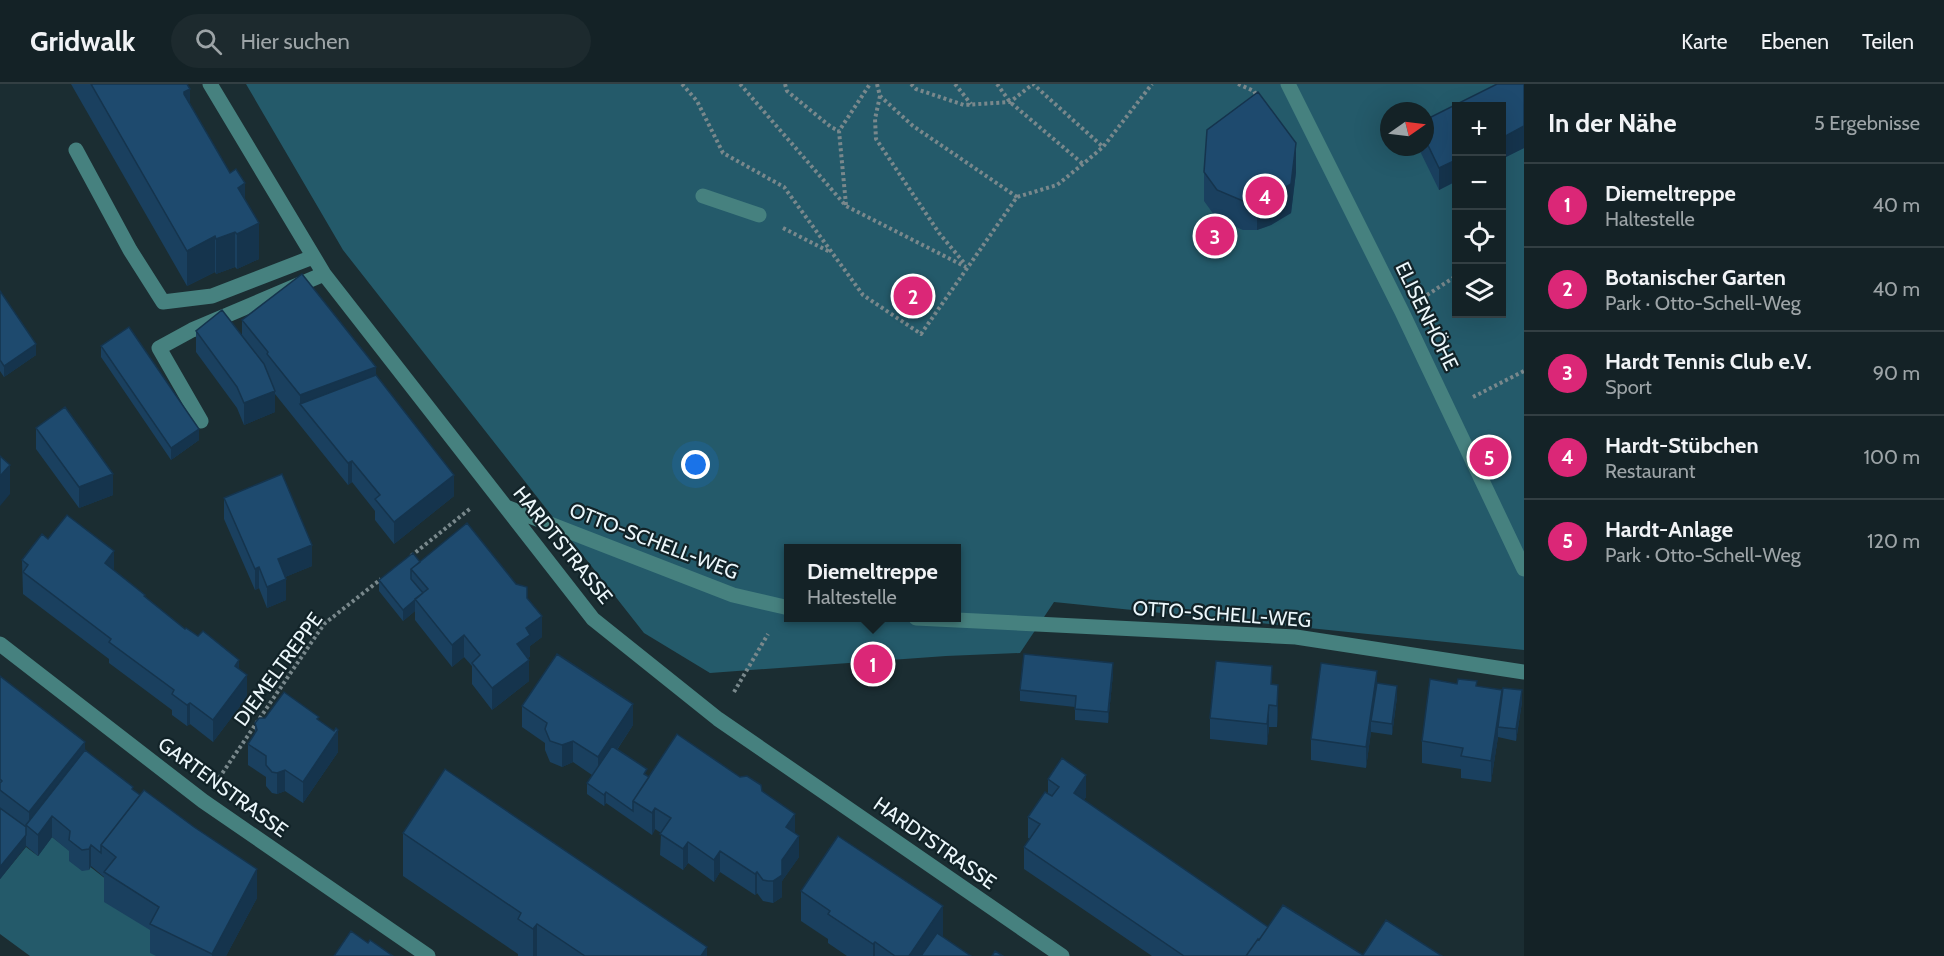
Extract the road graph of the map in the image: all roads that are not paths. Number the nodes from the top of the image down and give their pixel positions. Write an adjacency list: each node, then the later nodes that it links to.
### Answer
1 (210, 84): 6 (street, HARDTSTRASSE)
2 (1288, 84): 10 (street, ELISENHÖHE)
3 (76, 150): 6 (street)
4 (703, 196): 5 (street)
5 (759, 215)
6 (313, 257): 7 (street, HARDTSTRASSE)
7 (324, 274): 8 (street); 9 (street, HARDTSTRASSE)
8 (201, 421)
9 (506, 507): 11 (street, OTTO-SCHELL-WEG); 16 (street, HARDTSTRASSE)
10 (1524, 569)
11 (784, 607)
12 (961, 620): 14 (street, OTTO-SCHELL-WEG)
13 (0, 644): 15 (street, GARTENSTRASSE)
14 (1524, 672)
15 (428, 956)
16 (1062, 956)

